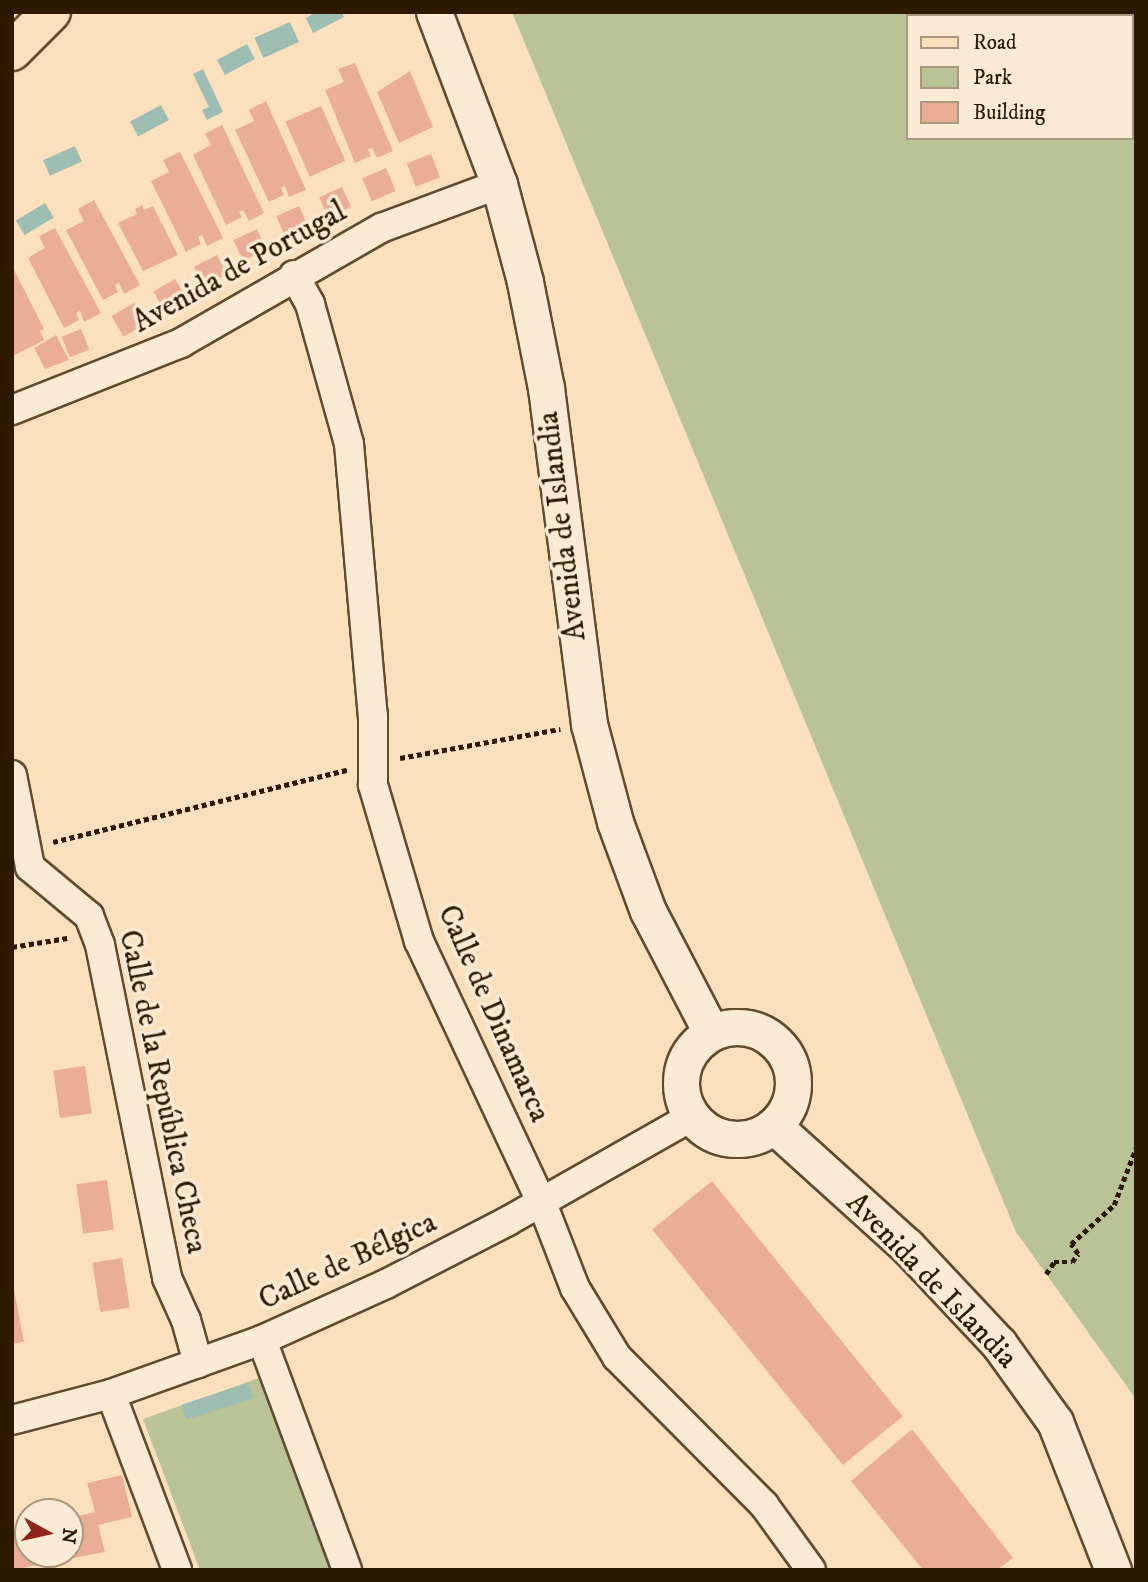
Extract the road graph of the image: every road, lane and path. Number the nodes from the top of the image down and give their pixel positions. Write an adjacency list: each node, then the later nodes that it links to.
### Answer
1 (51, 12): 3 (main road)
2 (434, 12): 4 (street, Avenida de Islandia)
3 (12, 51)
4 (499, 184): 5 (street, Avenida de Portugal); 7 (street, Avenida de Islandia)
5 (294, 275): 6 (street, Avenida de Portugal); 8 (street, Calle de Dinamarca)
6 (12, 410)
7 (589, 724): 8 (path); 13 (street, Avenida de Islandia)
8 (373, 763): 10 (path); 17 (street, Calle de Dinamarca)
9 (12, 775): 10 (street, Calle de la República Checa)
10 (27, 848): 11 (street, Calle de la República Checa)
11 (96, 933): 12 (path); 20 (street, Calle de la República Checa)
12 (12, 947)
13 (711, 1032): 14 (street); 15 (street)
14 (691, 1117): 15 (street); 17 (street, Calle de Bélgica)
15 (774, 1126): 26 (street, Avenida de Islandia)
16 (1136, 1148): 18 (path)
17 (542, 1203): 19 (street, Calle de Bélgica); 25 (street, Calle de Dinamarca)
18 (1046, 1274)
19 (262, 1339): 20 (street, Calle de Bélgica); 24 (street)
20 (198, 1363): 21 (street, Calle de Bélgica)
21 (111, 1394): 22 (street, Calle de Bélgica); 23 (street)
22 (12, 1420)
23 (177, 1570)
24 (347, 1570)
25 (811, 1570)
26 (1113, 1570)

